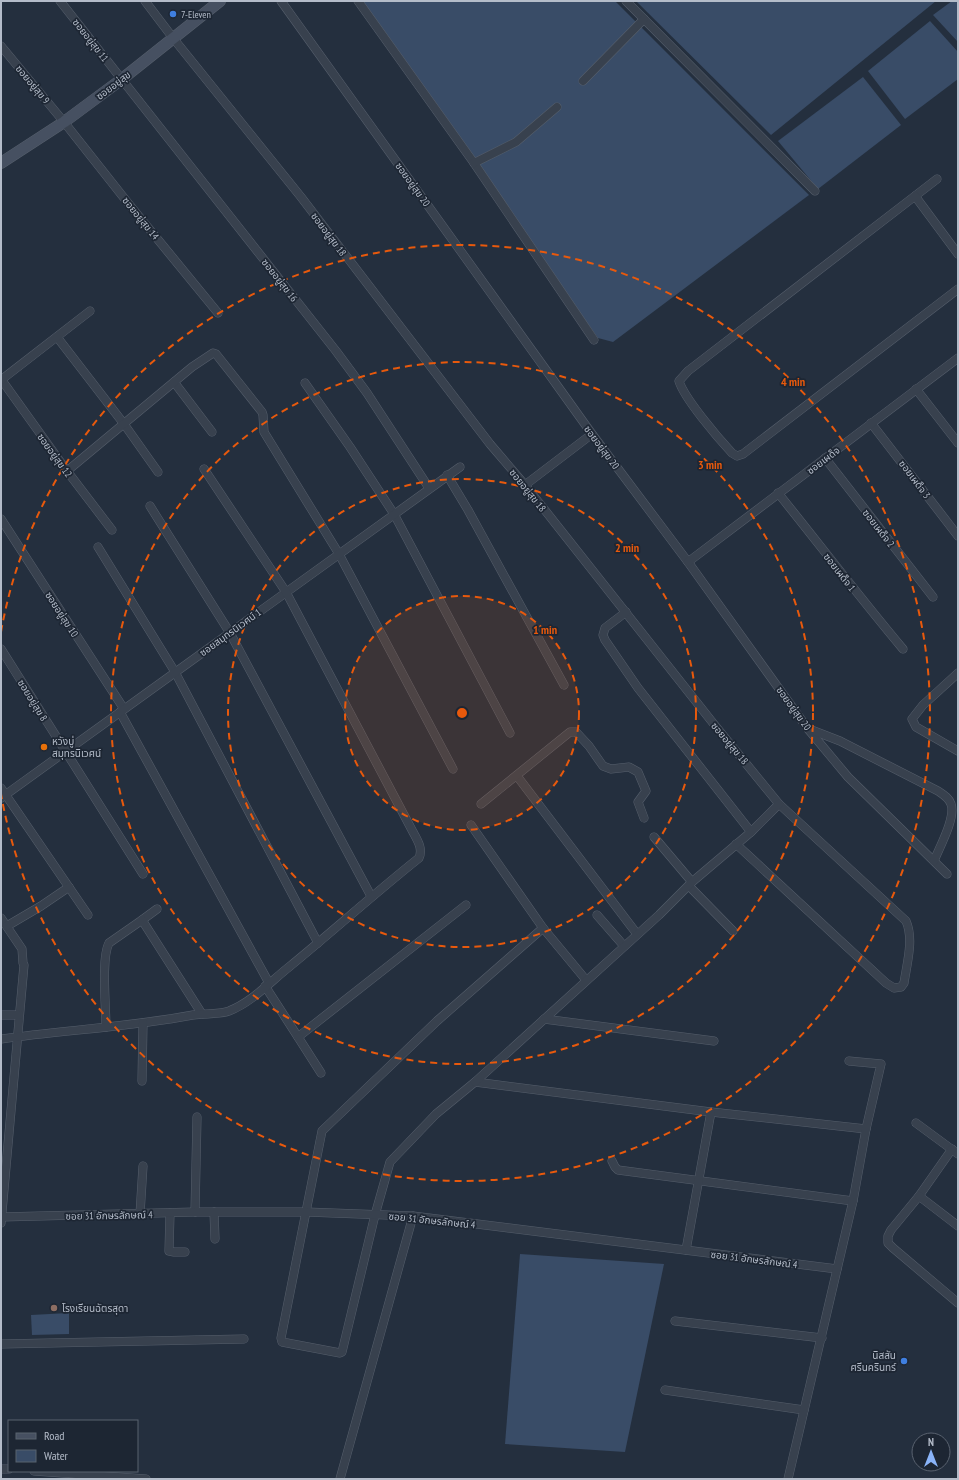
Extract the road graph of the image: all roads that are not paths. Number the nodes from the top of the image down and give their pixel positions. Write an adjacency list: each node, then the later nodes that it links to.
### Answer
1 (60, 1): 10 (street, ซอยอยู่สุข 11)
2 (146, 1): 8 (street, ซอยอยู่สุข 18)
3 (220, 1): 8 (street, ซอยอยู่สุข)
4 (281, 1): 33 (street, ซอยอยู่สุข 20)
5 (358, 1): 15 (street)
6 (626, 1): 7 (street)
7 (644, 20): 11 (street); 17 (street)
8 (173, 38): 10 (street, ซอยอยู่สุข); 41 (street, ซอยอยู่สุข 18)
9 (1, 46): 13 (street, ซอยอยู่สุข 9)
10 (122, 79): 13 (street, ซอยอยู่สุข); 42 (street, ซอยอยู่สุข 16)
11 (584, 81)
12 (557, 107): 15 (street)
13 (64, 122): 14 (street, ซอยอยู่สุข); 22 (street, ซอยอยู่สุข 14)
14 (1, 163)
15 (474, 163): 24 (street)
16 (937, 179): 18 (street)
17 (815, 191)
18 (915, 196): 19 (street); 20 (street)
19 (958, 254)
20 (958, 289)
21 (90, 310): 23 (street)
22 (218, 313)
23 (57, 337): 26 (street); 31 (street)
24 (594, 340)
25 (958, 358): 29 (street, ซอยเผด็จ)
26 (1, 379): 38 (street, ซอยอยู่สุข 12)
27 (174, 382): 31 (street); 32 (street); 50 (street)
28 (305, 383): 45 (street)
29 (916, 389): 30 (street, ซอยเผด็จ); 34 (street)
30 (871, 423): 35 (street, ซอยเผด็จ); 48 (street, ซอยเผด็จ 3)
31 (124, 424): 38 (street); 39 (street)
32 (212, 432)
33 (592, 434): 41 (street); 51 (street, ซอยอยู่สุข 20)
34 (958, 443)
35 (825, 458): 43 (street, ซอยเผด็จ); 53 (street, ซอยเผด็จ 2)
36 (460, 467): 40 (street, ซอยสมุทรนิเวศน์ 1)
37 (204, 469): 52 (street)
38 (66, 471): 47 (street, ซอยอยู่สุข 12)
39 (158, 472)
40 (447, 475): 42 (street, ซอยสมุทรนิเวศน์ 1); 60 (street)
41 (525, 485): 54 (street, ซอยอยู่สุข 18)
42 (429, 488): 45 (street, ซอยสมุทรนิเวศน์ 1)
43 (778, 493): 51 (street, ซอยเผด็จ); 57 (street, ซอยเผด็จ 1)
44 (150, 506): 55 (street)
45 (394, 514): 50 (street, ซอยสมุทรนิเวศน์ 1); 63 (street)
46 (1, 519): 61 (street, ซอยอยู่สุข 10)
47 (112, 530)
48 (958, 536)
49 (98, 548): 58 (street)
50 (338, 554): 52 (street, ซอยสมุทรนิเวศน์ 1); 66 (street)
51 (688, 562): 62 (street, ซอยอยู่สุข 20)
52 (286, 592): 55 (street, ซอยสมุทรนิเวศน์ 1); 81 (street)
53 (933, 597)
54 (626, 612): 70 (street, ซอยอยู่สุข 18); 73 (street)
55 (230, 633): 58 (street, ซอยสมุทรนิเวศน์ 1); 81 (street)
56 (1, 649): 65 (street, ซอยอยู่สุข 8)
57 (903, 649)
58 (175, 672): 61 (street, ซอยสมุทรนิเวศน์ 1); 92 (street)
59 (958, 673): 64 (street)
60 (564, 685)
61 (122, 710): 65 (street, ซอยสมุทรนิเวศน์ 1); 95 (street, ซอยอยู่สุข 10)
62 (808, 729): 76 (street, ซอยอยู่สุข 20); 76 (street)
63 (510, 733)
64 (958, 751)
65 (65, 752): 68 (street, ซอยสมุทรนิเวศน์ 1); 77 (street, ซอยอยู่สุข 8)
66 (453, 769)
67 (517, 776): 69 (street); 71 (street); 91 (street)
68 (2, 793): 80 (street)
69 (481, 804)
70 (779, 804): 73 (street); 75 (street, ซอยอยู่สุข 18)
71 (644, 818)
72 (471, 825): 89 (street)
73 (751, 832): 75 (street)
74 (654, 837): 79 (street)
75 (736, 844): 79 (street)
76 (934, 861): 78 (street, ซอยอยู่สุข 20)
77 (143, 874)
78 (947, 874)
79 (690, 884): 90 (street); 91 (street)
80 (69, 887): 85 (street); 88 (street)
81 (372, 896): 92 (street)
82 (466, 905): 103 (street)
83 (157, 910): 87 (street)
84 (597, 915): 93 (street)
85 (88, 916)
86 (1, 918): 88 (street)
87 (142, 920): 97 (street); 101 (street)
88 (7, 926): 98 (street)
89 (543, 928): 94 (street); 122 (street)
90 (733, 930)
91 (636, 934): 93 (street)
92 (318, 943): 95 (street)
93 (624, 946): 94 (street)
94 (586, 980): 99 (street)
95 (267, 985): 97 (street); 103 (street, ซอยอยู่สุข 10)
96 (1, 1014): 98 (street)
97 (202, 1014): 100 (street)
98 (19, 1015): 102 (street)
99 (544, 1019): 105 (street); 109 (street)
100 (143, 1023): 101 (street); 108 (street)
101 (106, 1027): 102 (street)
102 (17, 1037): 104 (street); 127 (street)
103 (298, 1037): 107 (street, ซอยอยู่สุข 10)
104 (1, 1039)
105 (714, 1041)
106 (850, 1061): 113 (street)
107 (321, 1073)
108 (142, 1081)
109 (475, 1082): 110 (street); 125 (street)
110 (711, 1112): 113 (street); 117 (street)
111 (197, 1117): 120 (street)
112 (916, 1123): 114 (street)
113 (866, 1129): 119 (street)
114 (955, 1152): 118 (street)
115 (612, 1161): 117 (street)
116 (143, 1166): 124 (street)
117 (698, 1180): 119 (street); 130 (street)
118 (920, 1196): 128 (street); 133 (street)
119 (853, 1201): 132 (street)
120 (195, 1212): 121 (street, ซอย 31 อักษรลักษณ์ 4); 123 (street, ซอย 31 อักษรลักษณ์ 4)
121 (214, 1212): 122 (street, ซอย 31 อักษรลักษณ์ 4); 129 (street)
122 (306, 1212): 125 (street, ซอย 31 อักษรลักษณ์ 4); 125 (street)
123 (170, 1213): 124 (street, ซอย 31 อักษรลักษณ์ 4); 131 (street)
124 (140, 1214): 127 (street, ซอย 31 อักษรลักษณ์ 4)
125 (374, 1215): 126 (street, ซอย 31 อักษรลักษณ์ 4)
126 (412, 1216): 130 (street, ซอย 31 อักษรลักษณ์ 4); 142 (street)
127 (1, 1219)
128 (958, 1226)
129 (215, 1239)
130 (686, 1250): 132 (street, ซอย 31 อักษรลักษณ์ 4)
131 (185, 1252)
132 (837, 1268): 135 (street)
133 (958, 1303)
134 (675, 1321): 135 (street)
135 (822, 1338): 139 (street)
136 (244, 1339): 137 (street)
137 (1, 1344)
138 (665, 1390): 139 (street)
139 (804, 1410): 143 (street)
140 (48, 1472): 141 (street)
141 (146, 1479)
142 (340, 1479)
143 (788, 1479)

